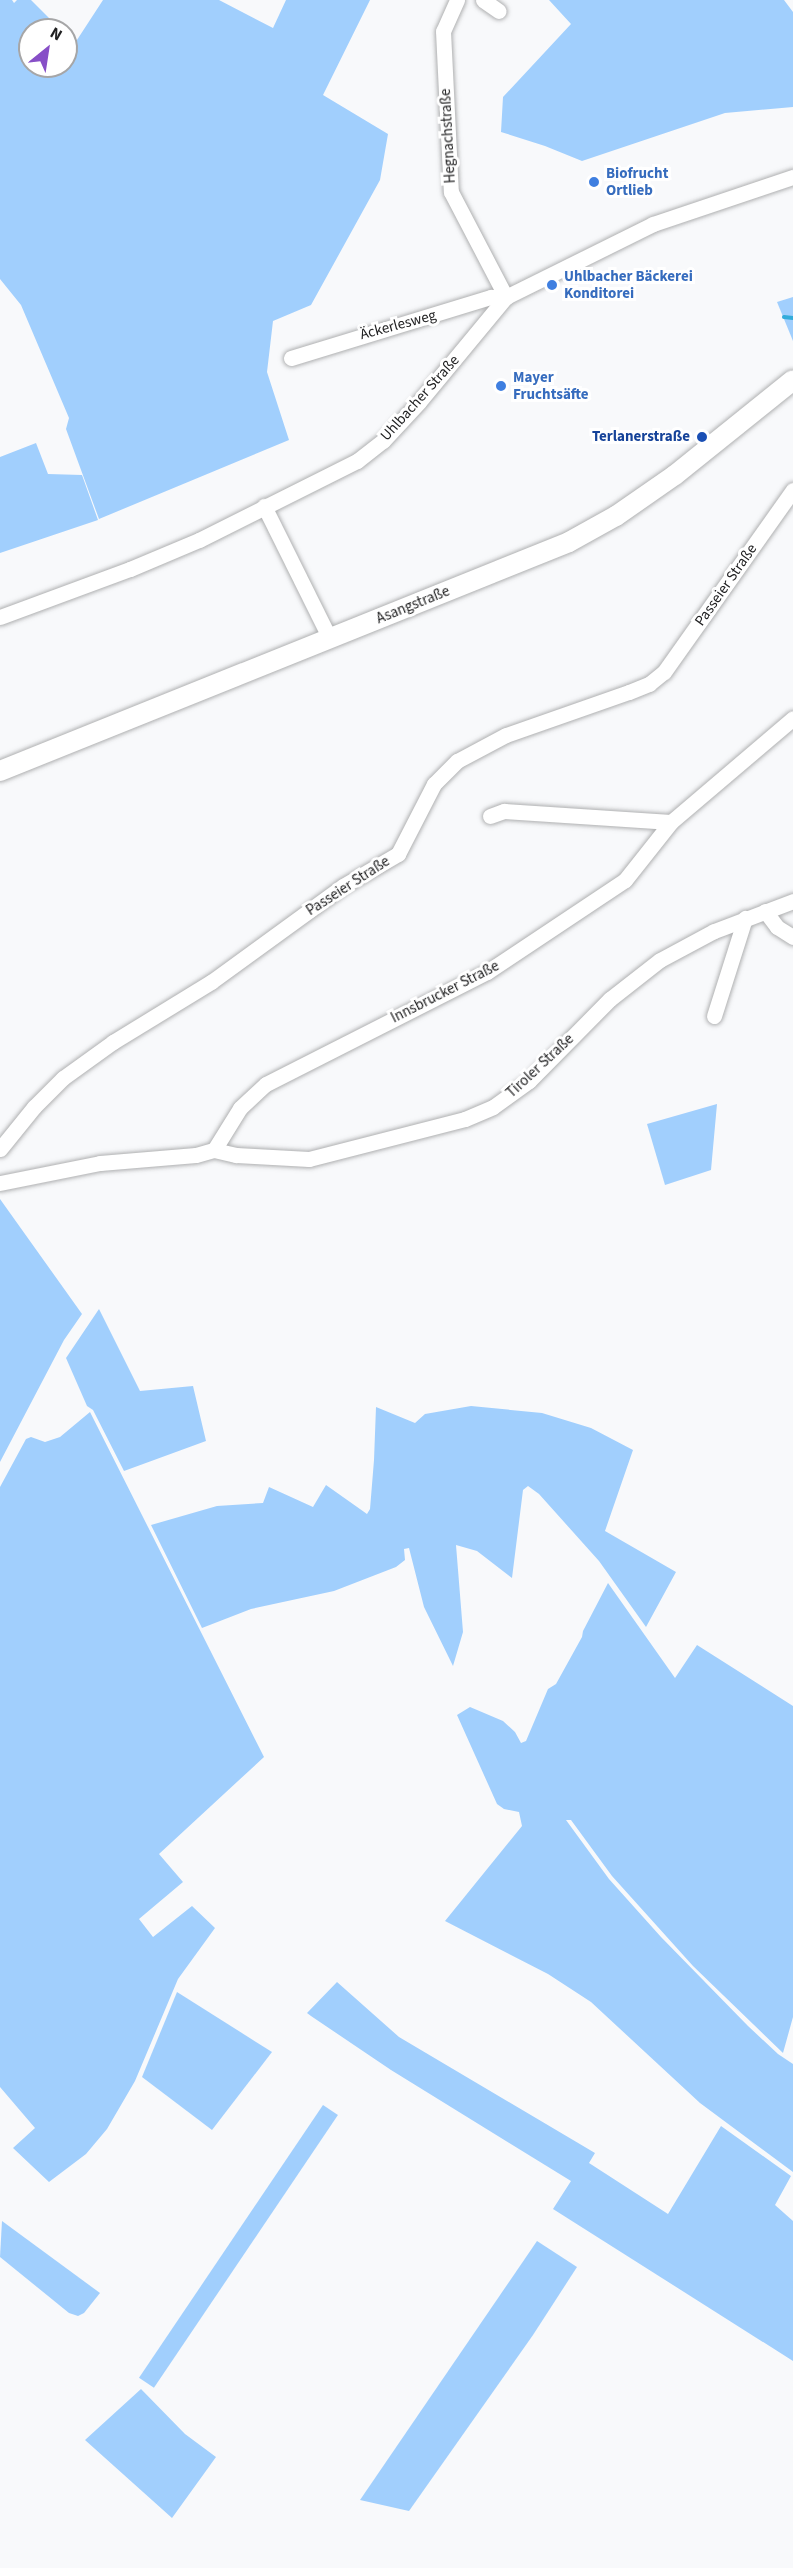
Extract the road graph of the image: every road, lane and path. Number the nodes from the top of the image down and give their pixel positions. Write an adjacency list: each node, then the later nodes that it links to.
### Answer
1 (457, 0): 5 (street, Hegnachstraße)
2 (483, 0): 3 (street)
3 (499, 11)
4 (793, 177): 5 (street, Uhlbacher Straße)
5 (506, 297): 6 (street, Äckerlesweg); 9 (street, Uhlbacher Straße)
6 (291, 358)
7 (793, 380): 11 (street, Asangstraße)
8 (793, 490): 21 (street, Passeier Straße)
9 (264, 506): 10 (street, Uhlbacher Straße); 11 (street)
10 (0, 617)
11 (330, 639): 13 (street, Asangstraße)
12 (793, 718): 15 (street, Innsbrucker Straße)
13 (0, 771)
14 (490, 816): 15 (street)
15 (670, 822): 22 (street, Innsbrucker Straße)
16 (793, 901): 17 (street, Tiroler Straße)
17 (765, 910): 18 (street, Tiroler Straße); 19 (street)
18 (745, 918): 20 (street); 22 (street, Tiroler Straße)
19 (793, 937)
20 (714, 1016)
21 (0, 1149)
22 (214, 1150): 23 (street)
23 (0, 1184)

